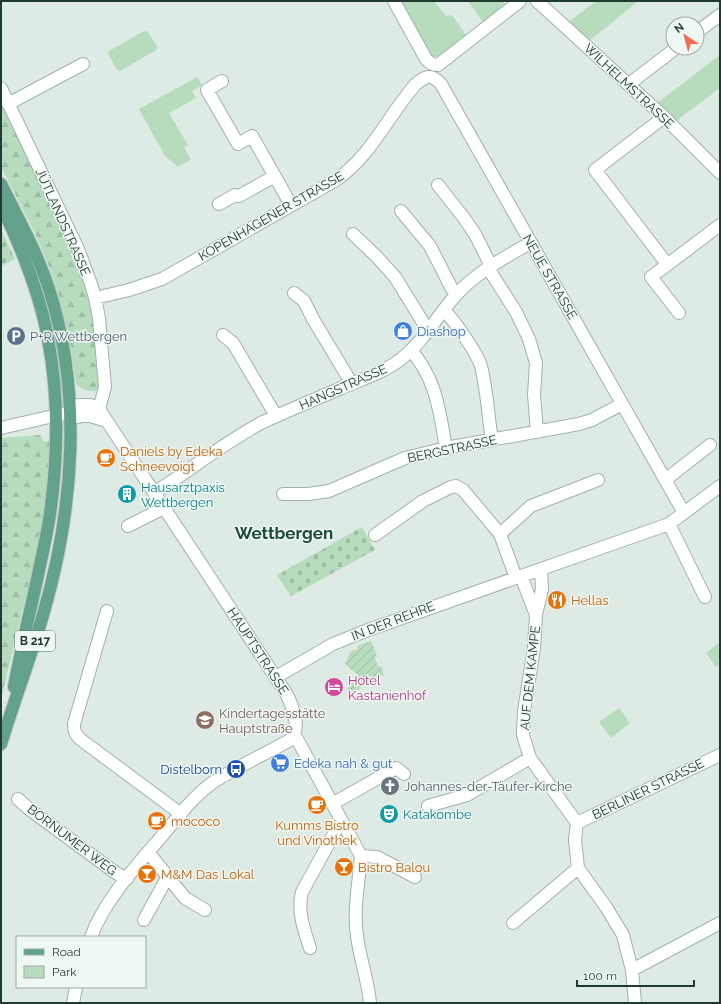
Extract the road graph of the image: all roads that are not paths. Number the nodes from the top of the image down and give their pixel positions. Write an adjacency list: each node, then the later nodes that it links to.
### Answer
1 (394, 1): 8 (street, NEUE STRASSE)
2 (520, 1): 8 (street, KOPENHAGENER STRASSE)
3 (537, 1): 10 (street, WILHELMSTRASSE)
4 (720, 15): 5 (street)
5 (705, 26)
6 (665, 56): 10 (street)
7 (83, 64): 12 (street)
8 (433, 71): 20 (street, KOPENHAGENER STRASSE); 24 (street, NEUE STRASSE)
9 (222, 81): 15 (street)
10 (628, 84): 13 (street, WILHELMSTRASSE)
11 (1, 88): 12 (street, JÜTLANDSTRASSE)
12 (8, 104): 29 (street, JÜTLANDSTRASSE)
13 (664, 118): 14 (street, WILHELMSTRASSE); 25 (street)
14 (719, 169)
15 (275, 176): 18 (street); 20 (street)
16 (1, 184): 38 (main road, B 217)
17 (438, 185): 26 (street)
18 (219, 204)
19 (1, 205): 39 (main road, B 217)
20 (292, 205): 29 (street, KOPENHAGENER STRASSE)
21 (401, 212): 28 (street)
22 (720, 225): 25 (street)
23 (353, 234): 32 (street)
24 (530, 243): 26 (street, HANGSTRASSE); 36 (street, NEUE STRASSE)
25 (668, 264): 31 (street)
26 (490, 267): 28 (street, HANGSTRASSE); 43 (street)
27 (294, 293): 35 (street)
28 (456, 294): 30 (street, HANGSTRASSE)
29 (95, 298): 37 (street, JÜTLANDSTRASSE)
30 (444, 310): 32 (street, HANGSTRASSE); 44 (street)
31 (679, 313)
32 (430, 329): 34 (street, HANGSTRASSE)
33 (223, 335): 40 (street)
34 (411, 350): 35 (street, HANGSTRASSE); 46 (street)
35 (352, 384): 40 (street, HANGSTRASSE)
36 (622, 404): 43 (street, BERGSTRASSE); 48 (street, NEUE STRASSE)
37 (99, 409): 38 (street); 41 (street, HAUPTSTRASSE)
38 (71, 412): 39 (street); 41 (street); 64 (main road, B 217)
39 (56, 414): 42 (street); 64 (main road, B 217)
40 (276, 416): 50 (street, HANGSTRASSE)
41 (107, 421): 50 (street, HAUPTSTRASSE)
42 (1, 428)
43 (537, 432): 44 (street, BERGSTRASSE)
44 (492, 440): 46 (street, BERGSTRASSE)
45 (710, 445): 48 (street)
46 (446, 448): 51 (street, BERGSTRASSE)
47 (598, 480): 56 (street)
48 (665, 480): 53 (street, NEUE STRASSE)
49 (720, 486): 53 (street, IN DER REHRE)
50 (154, 492): 52 (street, HAUPTSTRASSE)
51 (283, 494)
52 (164, 508): 55 (street); 63 (street, HAUPTSTRASSE)
53 (684, 513): 54 (street, IN DER REHRE)
54 (669, 524): 58 (street, IN DER REHRE); 60 (street)
55 (128, 526)
56 (500, 534): 57 (street); 59 (street)
57 (375, 535)
58 (541, 569): 59 (street, IN DER REHRE); 62 (street, AUF DEM KAMPE)
59 (519, 577): 62 (street, AUF DEM KAMPE); 63 (street, IN DER REHRE)
60 (705, 596)
61 (107, 611): 73 (street)
62 (536, 615): 68 (street, AUF DEM KAMPE)
63 (276, 677): 65 (street, HAUPTSTRASSE)
64 (5, 729): 66 (main road, B 217)
65 (293, 737): 71 (street); 73 (street)
66 (1, 744)
67 (720, 755): 75 (street, BERLINER STRASSE)
68 (530, 758): 72 (street); 75 (street, AUF DEM KAMPE)
69 (404, 774): 71 (street)
70 (18, 799): 81 (street, BORNUMER WEG)
71 (332, 804): 74 (street)
72 (428, 806)
73 (180, 814): 76 (street)
74 (341, 821): 77 (street); 87 (street)
75 (577, 824): 78 (street)
76 (148, 852): 79 (street); 81 (street)
77 (361, 856): 80 (street); 91 (street)
78 (578, 868): 84 (street); 88 (street)
79 (168, 876): 82 (street); 83 (street)
80 (415, 877)
81 (127, 879): 86 (street)
82 (205, 910)
83 (144, 920)
84 (513, 923)
85 (720, 923): 88 (street)
86 (91, 936)
87 (310, 948)
88 (632, 970): 92 (street)
89 (76, 988): 90 (street)
90 (73, 1003)
91 (370, 1003)
92 (635, 1003)

